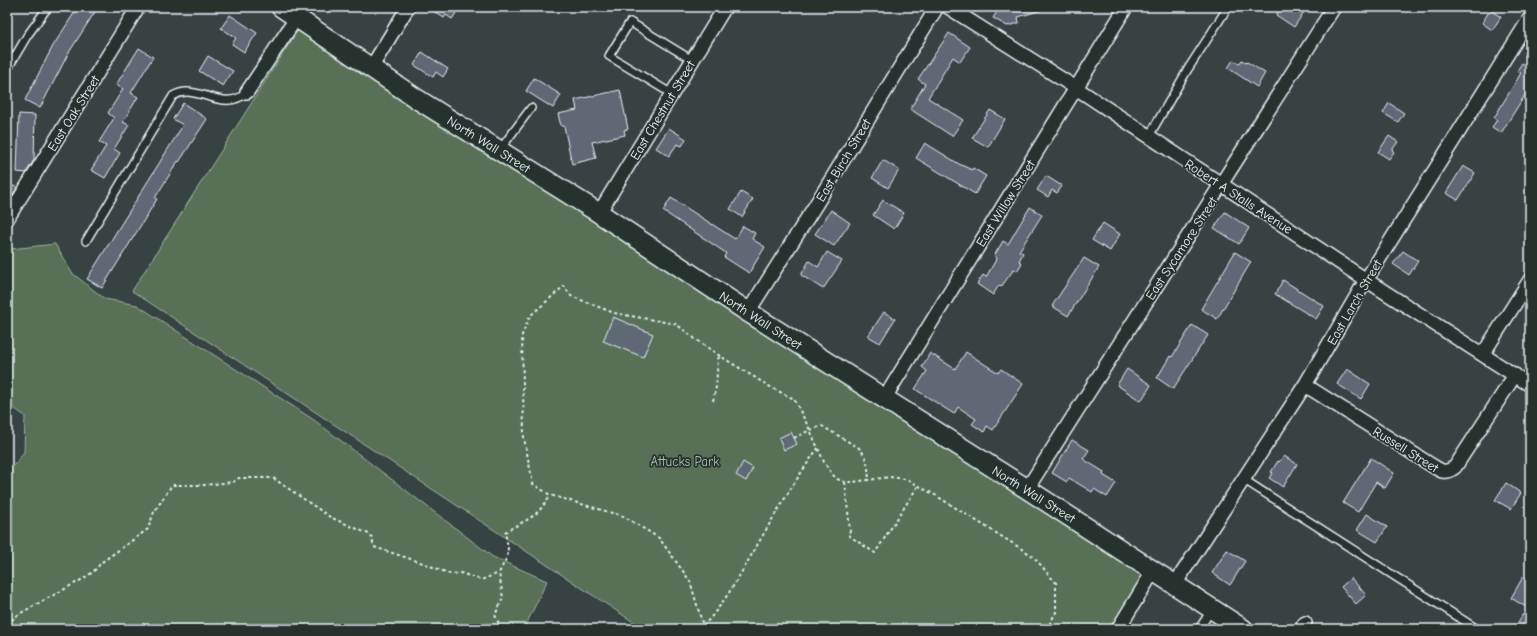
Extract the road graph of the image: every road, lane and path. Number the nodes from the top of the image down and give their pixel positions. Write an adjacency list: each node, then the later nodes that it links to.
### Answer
1 (48, 7): 14 (lane)
2 (138, 7): 23 (street, East Oak Street)
3 (408, 7): 13 (street)
4 (726, 7): 12 (street, East Chestnut Street)
5 (937, 7): 27 (street, East Birch Street)
6 (948, 7): 15 (street, Robert A Stalls Avenue)
7 (1126, 7): 15 (street, East Willow Street)
8 (1228, 7): 19 (lane)
9 (1334, 7): 21 (street, East Sycamore Street)
10 (290, 11): 13 (street, North Wall Street); 16 (street)
11 (1530, 18): 25 (street, East Larch Street)
12 (692, 60): 17 (street, East Chestnut Street); 17 (lane)
13 (371, 68): 20 (street, North Wall Street)
14 (7, 70)
15 (1076, 88): 19 (street, Robert A Stalls Avenue); 33 (street, East Willow Street)
16 (247, 92): 24 (lane)
17 (672, 94): 22 (street, East Chestnut Street)
18 (531, 108): 20 (lane)
19 (1149, 136): 21 (street, Robert A Stalls Avenue)
20 (499, 151): 22 (street, North Wall Street)
21 (1222, 185): 25 (street, Robert A Stalls Avenue); 42 (street, East Sycamore Street)
22 (599, 213): 27 (street, North Wall Street)
23 (7, 219)
24 (86, 241)
25 (1366, 280): 28 (street, Robert A Stalls Avenue); 32 (street, East Larch Street)
26 (1530, 280): 28 (street)
27 (748, 312): 33 (street, North Wall Street)
28 (1483, 354): 30 (street, Robert A Stalls Avenue)
29 (720, 356): 34 (path); 35 (path); 43 (path)
30 (1515, 375): 31 (street, Robert A Stalls Avenue); 32 (street, Russell Street)
31 (1530, 384)
32 (1305, 385): 38 (street, East Larch Street)
33 (884, 399): 42 (street, North Wall Street)
34 (713, 401)
35 (810, 430): 36 (path); 37 (path); 39 (path)
36 (794, 438)
37 (818, 448): 40 (path); 49 (path)
38 (1243, 479): 46 (street, East Larch Street); 56 (lane)
39 (869, 480): 40 (path); 41 (path)
40 (845, 482): 41 (path)
41 (918, 486): 52 (path)
42 (1027, 489): 44 (street, North Wall Street)
43 (550, 495): 45 (path); 49 (path)
44 (1154, 570): 46 (street, North Wall Street); 53 (street)
45 (499, 573): 48 (path); 50 (path)
46 (1175, 584): 47 (street, North Wall Street)
47 (1212, 609): 54 (lane); 55 (street, North Wall Street)
48 (7, 624)
49 (703, 626): 51 (path)
50 (501, 629)
51 (704, 629)
52 (1048, 629)
53 (1118, 629)
54 (1199, 629)
55 (1243, 629)
56 (1477, 629)

